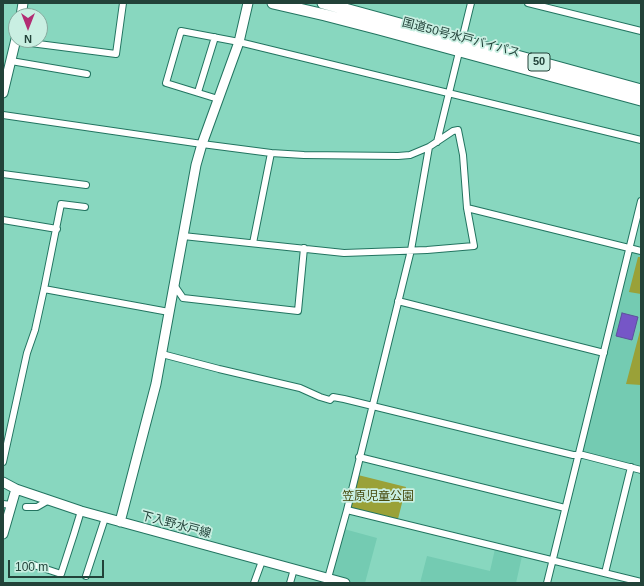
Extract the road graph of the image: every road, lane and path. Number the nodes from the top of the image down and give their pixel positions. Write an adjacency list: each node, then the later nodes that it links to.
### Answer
1 (123, 3): 10 (street)
2 (248, 3): 9 (street)
3 (273, 3): 11 (highway, 国道50号水戸バイパス / 50)
4 (323, 3): 11 (highway, 国道50号水戸バイパス / 50)
5 (471, 3): 11 (street)
6 (528, 3): 7 (street)
7 (641, 31)
8 (215, 37): 9 (street); 16 (street); 16 (street)
9 (239, 42): 18 (street); 19 (street)
10 (48, 44)
11 (460, 45): 15 (highway, 国道50号水戸バイパス / 50); 18 (street); 20 (highway, 国道50号水戸バイパス / 50)
12 (14, 48): 13 (street)
13 (11, 61): 14 (street); 17 (street)
14 (87, 74)
15 (641, 90)
16 (198, 92): 19 (street)
17 (3, 93)
18 (449, 93): 22 (street); 23 (street)
19 (218, 99): 24 (street)
20 (641, 100)
21 (3, 115): 24 (street)
22 (641, 140)
23 (437, 142): 25 (street); 31 (street)
24 (202, 144): 26 (street); 34 (street)
25 (429, 147): 26 (street); 38 (street)
26 (271, 153): 35 (street)
27 (3, 174): 28 (street)
28 (86, 185)
29 (641, 201): 37 (street)
30 (85, 206): 33 (street)
31 (467, 208): 37 (street); 38 (street)
32 (3, 220): 33 (street)
33 (57, 229): 41 (street)
34 (183, 236): 35 (street); 40 (street)
35 (254, 243): 36 (street)
36 (304, 248): 38 (street); 40 (street)
37 (629, 248): 39 (street); 44 (street)
38 (411, 250): 42 (street)
39 (641, 251)
40 (174, 285): 43 (street)
41 (44, 289): 43 (street); 49 (street)
42 (398, 301): 44 (street); 46 (street)
43 (170, 312): 45 (street)
44 (604, 353): 47 (street)
45 (162, 354): 46 (street); 61 (street)
46 (372, 406): 47 (street); 48 (street)
47 (578, 455): 50 (street); 57 (street)
48 (359, 457): 57 (street); 58 (street)
49 (3, 462)
50 (631, 467): 51 (street); 67 (street)
51 (641, 470)
52 (3, 482): 53 (street, 下入野水戸線)
53 (16, 489): 54 (street, 下入野水戸線); 55 (street)
54 (49, 500): 56 (street); 59 (street, 下入野水戸線)
55 (7, 504): 62 (street)
56 (26, 506)
57 (565, 508): 63 (street)
58 (347, 510): 63 (street); 69 (street)
59 (81, 511): 60 (street, 下入野水戸線); 65 (street)
60 (105, 518): 61 (street, 下入野水戸線); 68 (street)
61 (120, 522): 64 (street, 下入野水戸線)
62 (3, 534)
63 (552, 560): 67 (street); 74 (street)
64 (262, 561): 66 (street, 下入野水戸線); 71 (street)
65 (31, 564)
66 (294, 569): 69 (street, 下入野水戸線); 72 (street)
67 (605, 573): 70 (street)
68 (86, 576)
69 (328, 578): 73 (street, 下入野水戸線)
70 (641, 582)
71 (254, 583)
72 (290, 583)
73 (345, 583)
74 (547, 583)

